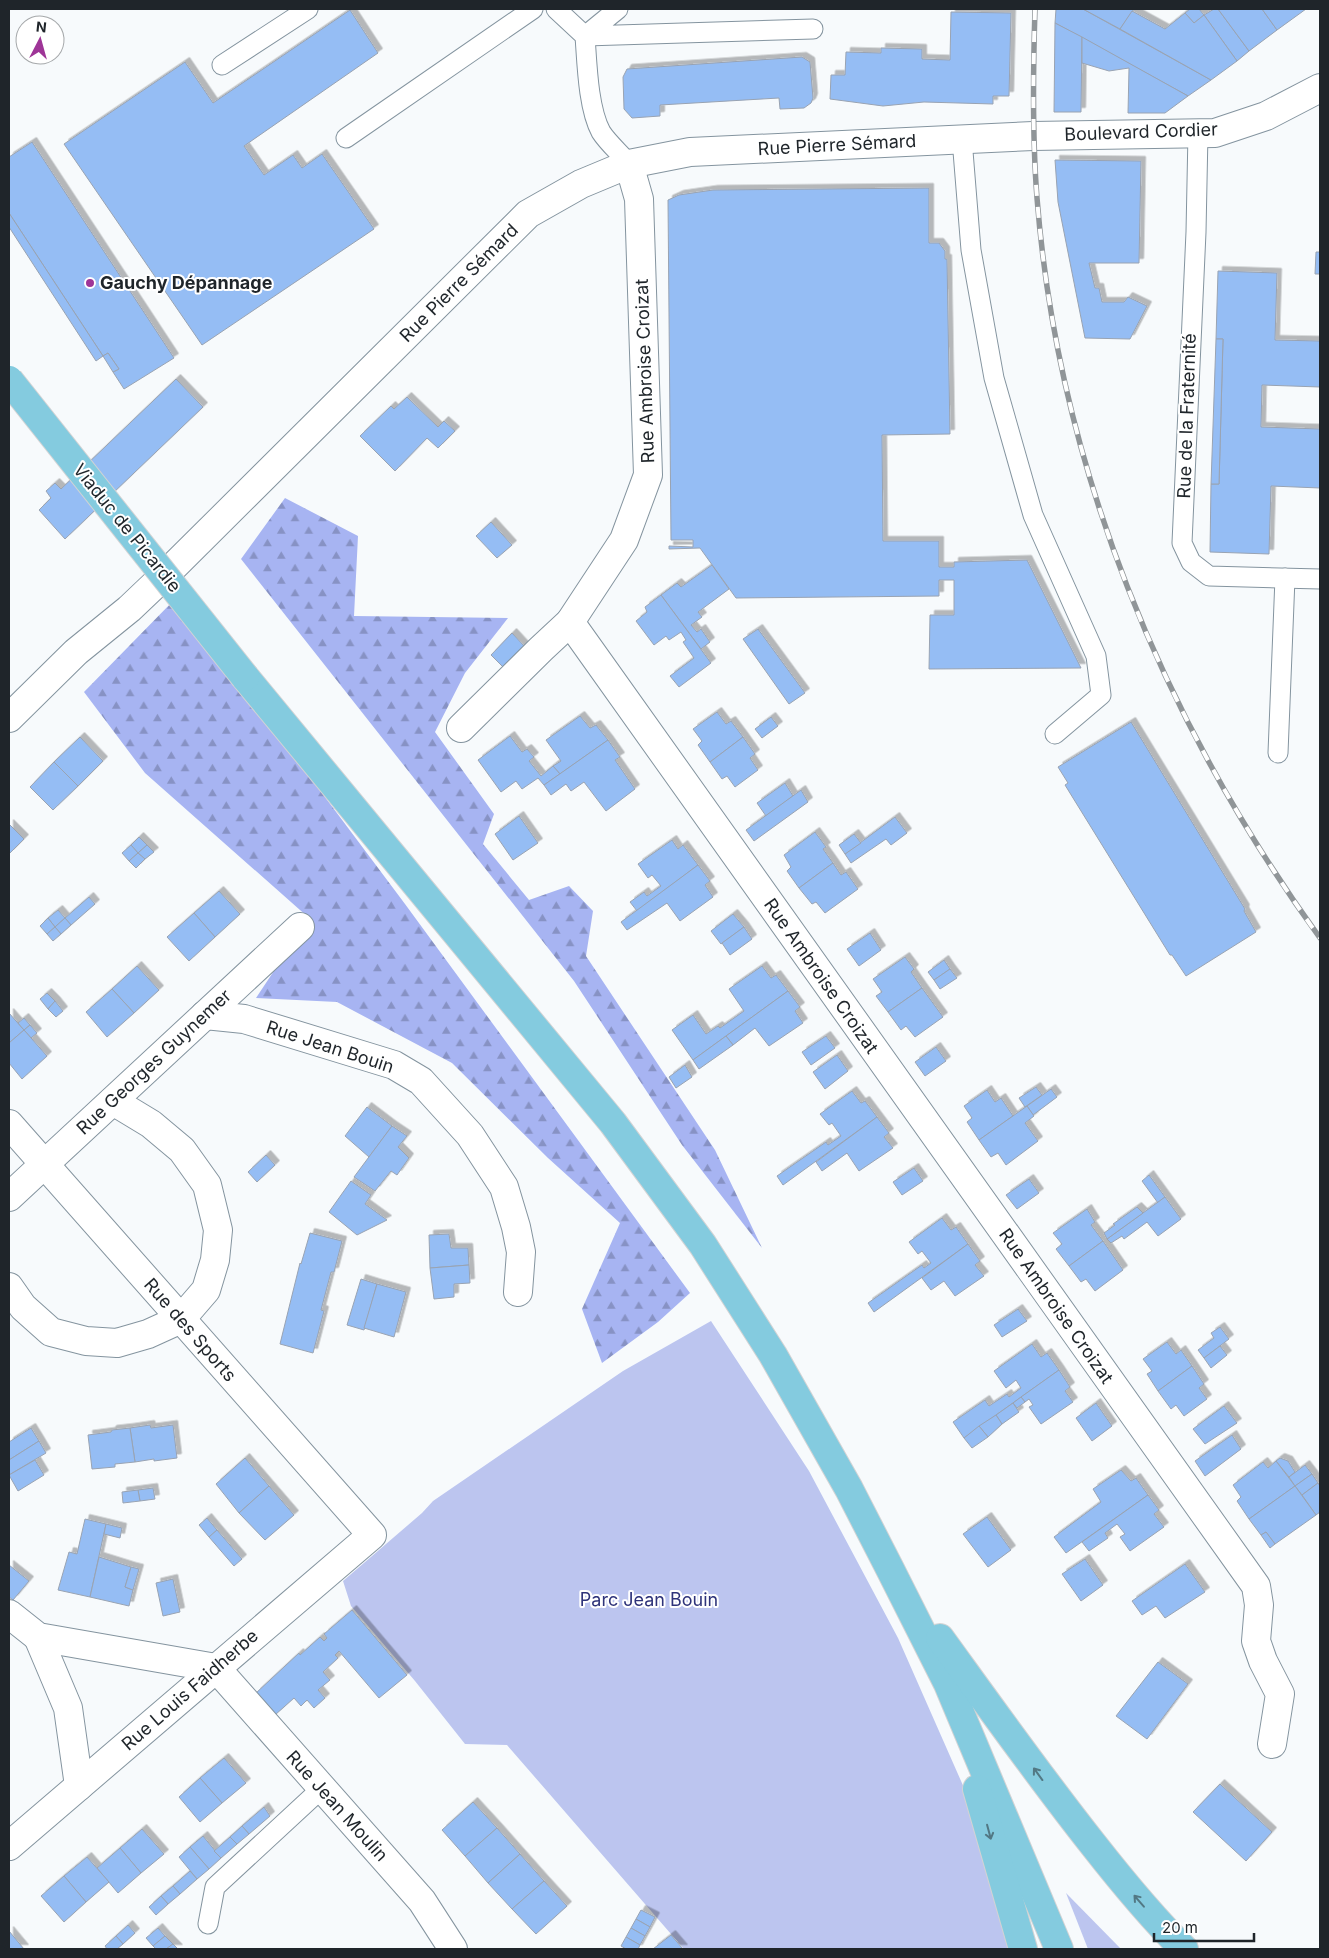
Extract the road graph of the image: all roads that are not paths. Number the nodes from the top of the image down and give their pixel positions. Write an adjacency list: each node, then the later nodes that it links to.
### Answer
1 (308, 9): 7 (lane)
2 (534, 9): 11 (lane)
3 (556, 9): 6 (lane)
4 (618, 9): 6 (lane)
5 (813, 29): 6 (lane)
6 (584, 36): 13 (lane)
7 (222, 65)
8 (1318, 94): 9 (street, Boulevard Cordier)
9 (1198, 133): 10 (street, Boulevard Cordier); 15 (lane, Rue de la Fraternité)
10 (1044, 136): 12 (street, Rue Pierre Sémard)
11 (346, 138)
12 (962, 139): 13 (street, Rue Pierre Sémard); 20 (lane)
13 (629, 164): 17 (street, Rue Ambroise Croizat); 18 (street, Rue Pierre Sémard)
14 (9, 380): 32 (main road, Viaduc de Picardie, bridge)
15 (1285, 578): 16 (lane, Rue de la Fraternité); 21 (lane)
16 (1320, 579)
17 (570, 622): 19 (street); 37 (street, Rue Ambroise Croizat)
18 (9, 718)
19 (461, 728)
20 (1054, 734)
21 (1278, 753)
22 (300, 928): 23 (street, Rue Georges Guynemer)
23 (205, 1015): 24 (street, Rue Georges Guynemer); 29 (street, Rue Jean Bouin)
24 (113, 1101): 26 (street, Rue Georges Guynemer); 30 (street)
25 (9, 1124): 26 (street, Rue des Sports)
26 (44, 1164): 27 (street, Rue Georges Guynemer); 30 (street, Rue des Sports)
27 (9, 1197)
28 (9, 1287): 30 (street)
29 (518, 1292)
30 (181, 1319): 31 (street, Rue des Sports)
31 (372, 1535): 35 (street, Rue Louis Faidherbe)
32 (890, 1569): 36 (main road); 45 (main road, one-way to 32)
33 (9, 1614): 34 (street)
34 (38, 1637): 35 (street); 38 (street)
35 (216, 1668): 38 (street, Rue Louis Faidherbe); 39 (street, Rue Jean Moulin)
36 (948, 1684): 43 (main road, one-way to 43); 44 (main road)
37 (1272, 1744)
38 (79, 1786): 40 (street, Rue Louis Faidherbe)
39 (321, 1789): 41 (lane); 42 (street, Rue Jean Moulin)
40 (9, 1846)
41 (208, 1924)
42 (452, 1949)
43 (1023, 1949)
44 (1060, 1949)
45 (1184, 1949)

